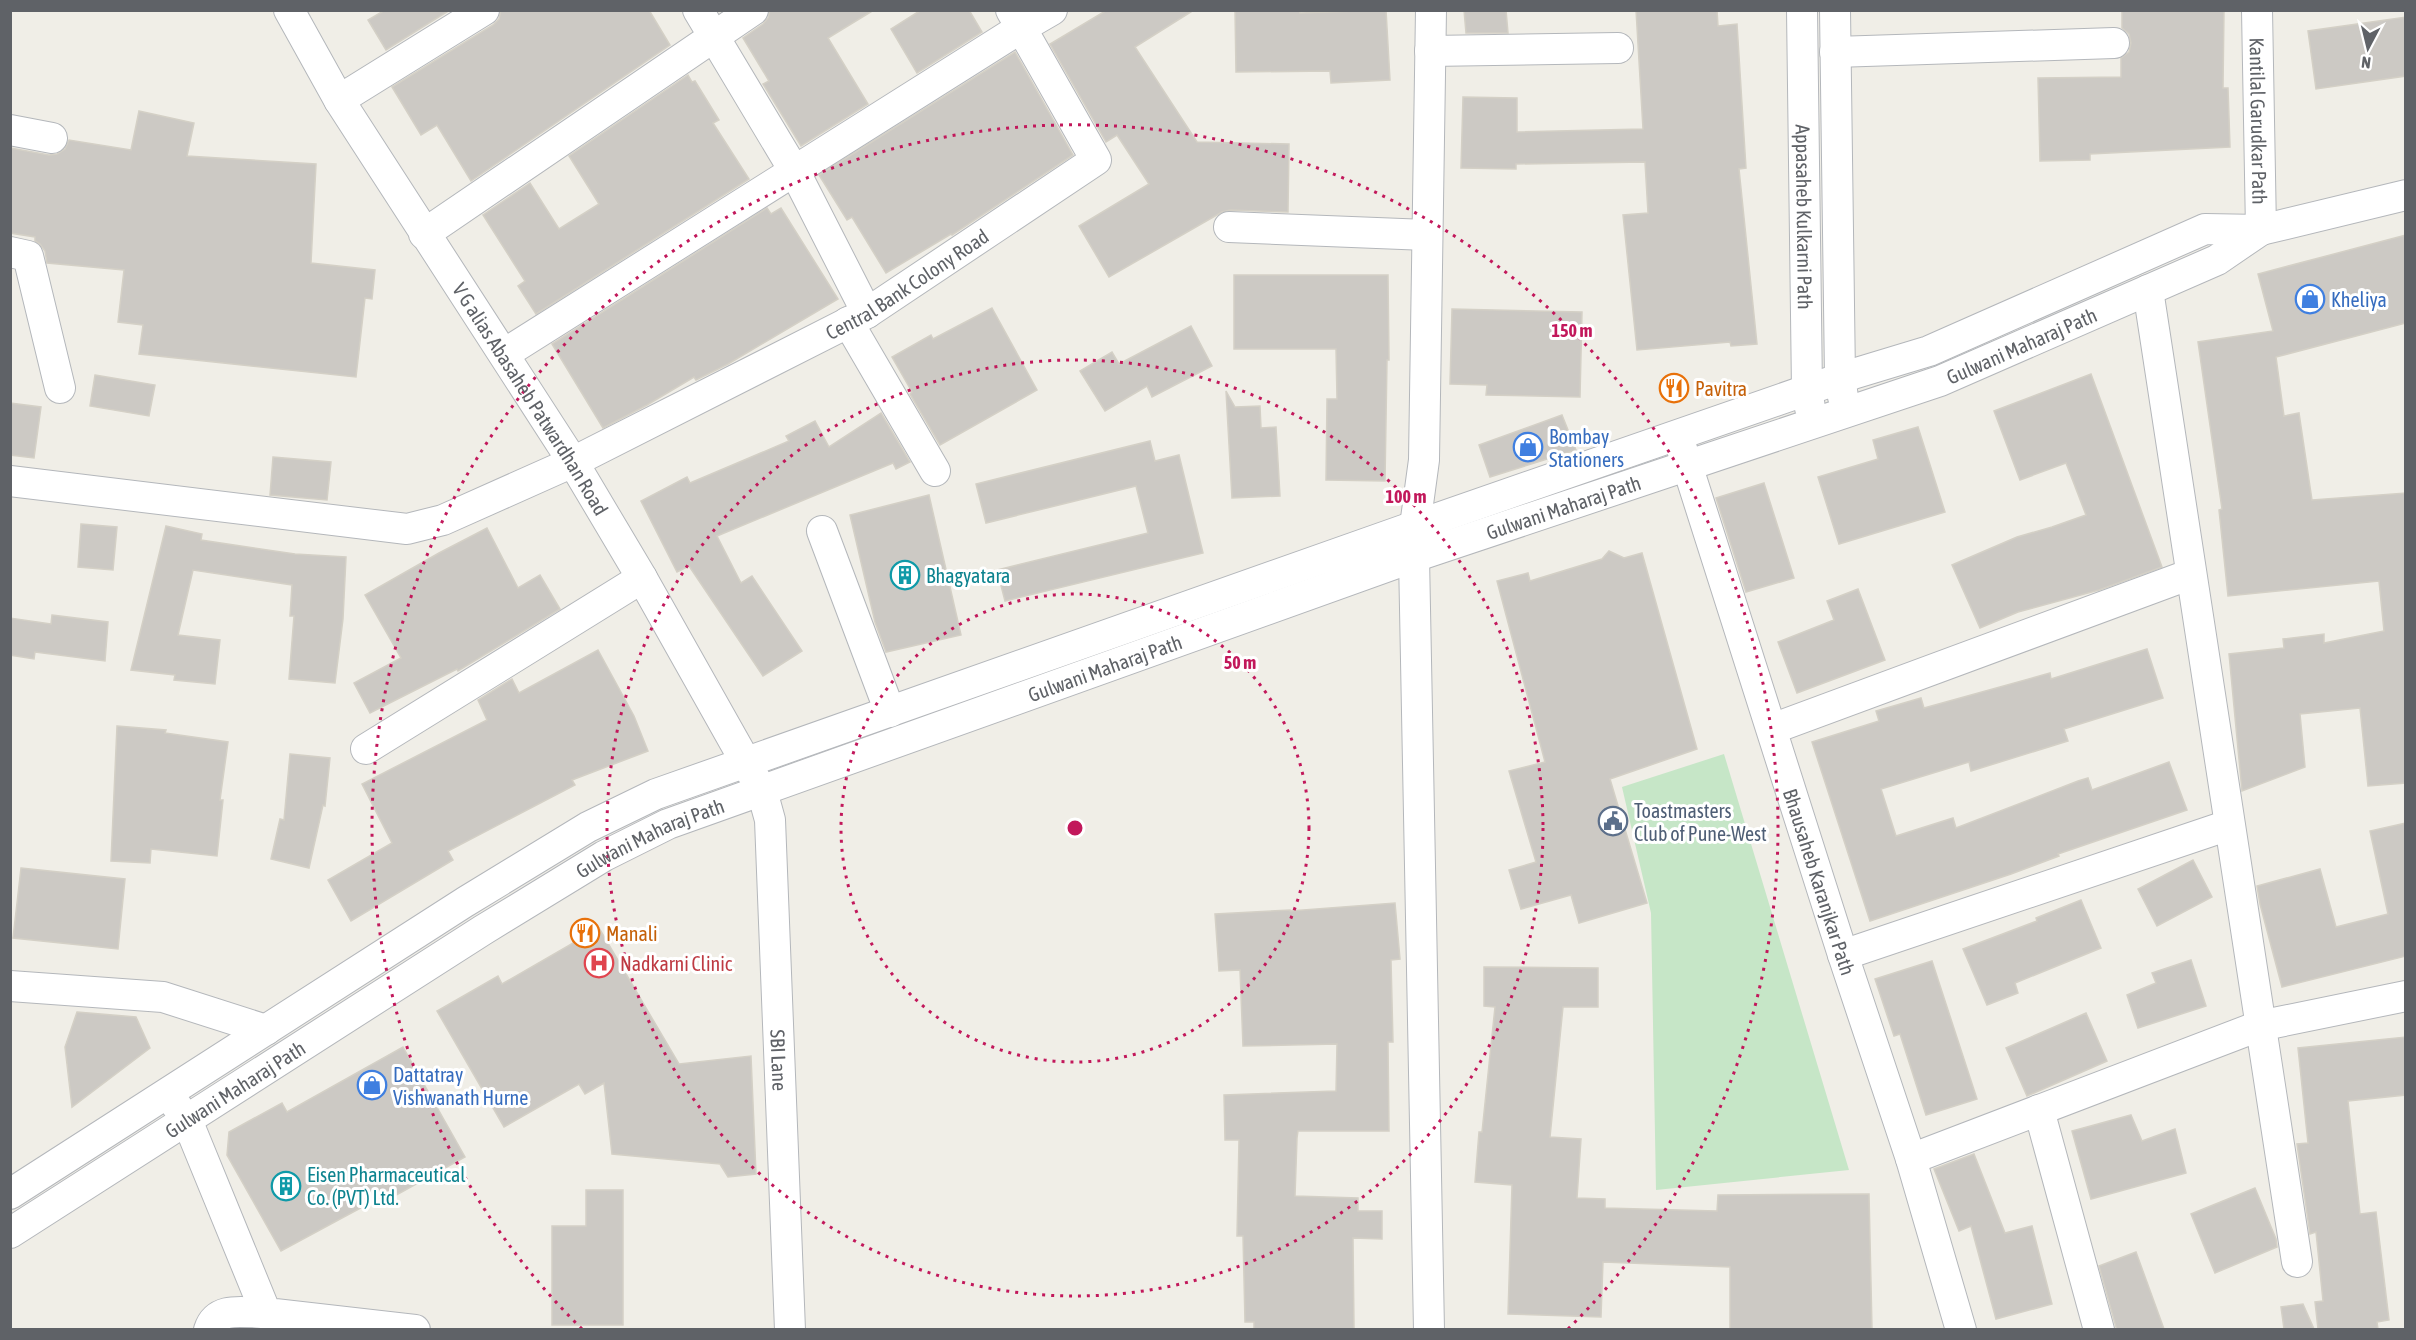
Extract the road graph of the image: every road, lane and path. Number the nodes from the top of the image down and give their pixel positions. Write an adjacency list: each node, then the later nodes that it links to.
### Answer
1 (289, 10): 16 (street, V G alias Abasaheb Patwardhan Road)
2 (484, 10): 16 (street)
3 (698, 10): 11 (street)
4 (753, 10): 11 (street)
5 (1052, 10): 10 (street)
6 (1431, 10): 14 (street)
7 (1802, 10): 31 (street, Appasaheb Kulkarni Path)
8 (1835, 10): 15 (street, Appasaheb Kulkarni Path)
9 (2257, 10): 22 (street, Kantilal Garudkar Path)
10 (1016, 19): 19 (street); 27 (street, Central Bank Colony Road)
11 (713, 36): 19 (street); 23 (street)
12 (2114, 43): 15 (street)
13 (1618, 48): 14 (street)
14 (1430, 51): 24 (street)
15 (1835, 52): 29 (street, Appasaheb Kulkarni Path)
16 (339, 100): 23 (street, V G alias Abasaheb Patwardhan Road)
17 (10, 130): 18 (street)
18 (52, 138)
19 (795, 172): 27 (street); 28 (street)
20 (2406, 195): 22 (street, Gulwani Maharaj Path)
21 (1229, 227): 24 (street)
22 (2261, 230): 26 (street, Gulwani Maharaj Path); 29 (street, Gulwani Maharaj Path)
23 (424, 234): 28 (street, V G alias Abasaheb Patwardhan Road)
24 (1427, 235): 39 (street)
25 (10, 252): 30 (street)
26 (2148, 290): 32 (street, Gulwani Maharaj Path); 42 (street)
27 (857, 317): 35 (street, Central Bank Colony Road); 37 (street)
28 (504, 354): 35 (street, V G alias Abasaheb Patwardhan Road)
29 (1840, 378): 31 (street, Gulwani Maharaj Path); 32 (street, Appasaheb Kulkarni Path)
30 (60, 388)
31 (1807, 390): 33 (street, Appasaheb Kulkarni Path); 34 (street, Gulwani Maharaj Path)
32 (1845, 411): 33 (street, Gulwani Maharaj Path)
33 (1812, 423): 36 (street, Gulwani Maharaj Path)
34 (1678, 436): 36 (street, Bhausaheb Karanjkar Path); 39 (street, Gulwani Maharaj Path)
35 (573, 462): 38 (street, Central Bank Colony Road); 43 (street, V G alias Abasaheb Patwardhan Road)
36 (1688, 467): 41 (street, Gulwani Maharaj Path); 45 (street, Bhausaheb Karanjkar Path)
37 (935, 471)
38 (10, 481)
39 (1415, 526): 41 (street); 44 (street, Gulwani Maharaj Path)
40 (822, 531): 44 (street)
41 (1414, 557): 48 (street, Gulwani Maharaj Path); 66 (street)
42 (2191, 574): 45 (street); 49 (street)
43 (642, 578): 46 (street); 47 (street, V G alias Abasaheb Patwardhan Road)
44 (890, 712): 47 (street, Gulwani Maharaj Path)
45 (1772, 729): 50 (street, Bhausaheb Karanjkar Path)
46 (366, 748)
47 (746, 762): 48 (street, V G alias Abasaheb Patwardhan Road); 54 (street, Gulwani Maharaj Path)
48 (762, 791): 57 (street, Gulwani Maharaj Path); 65 (street, SBI Lane)
49 (2229, 825): 50 (street); 53 (street)
50 (1843, 956): 58 (street, Bhausaheb Karanjkar Path)
51 (10, 986): 54 (street)
52 (2406, 996): 53 (street)
53 (2259, 1026): 56 (street); 61 (street)
54 (266, 1030): 55 (street, Gulwani Maharaj Path)
55 (168, 1093): 57 (street); 59 (street, Gulwani Maharaj Path)
56 (2040, 1110): 58 (street); 68 (street)
57 (187, 1120): 60 (street, Gulwani Maharaj Path); 62 (street)
58 (1911, 1159): 67 (street, Bhausaheb Karanjkar Path)
59 (10, 1194)
60 (10, 1233)
61 (2297, 1262)
62 (266, 1313): 63 (street); 64 (street)
63 (209, 1329)
64 (415, 1329)
65 (790, 1329)
66 (1429, 1329)
67 (1961, 1329)
68 (2099, 1329)

